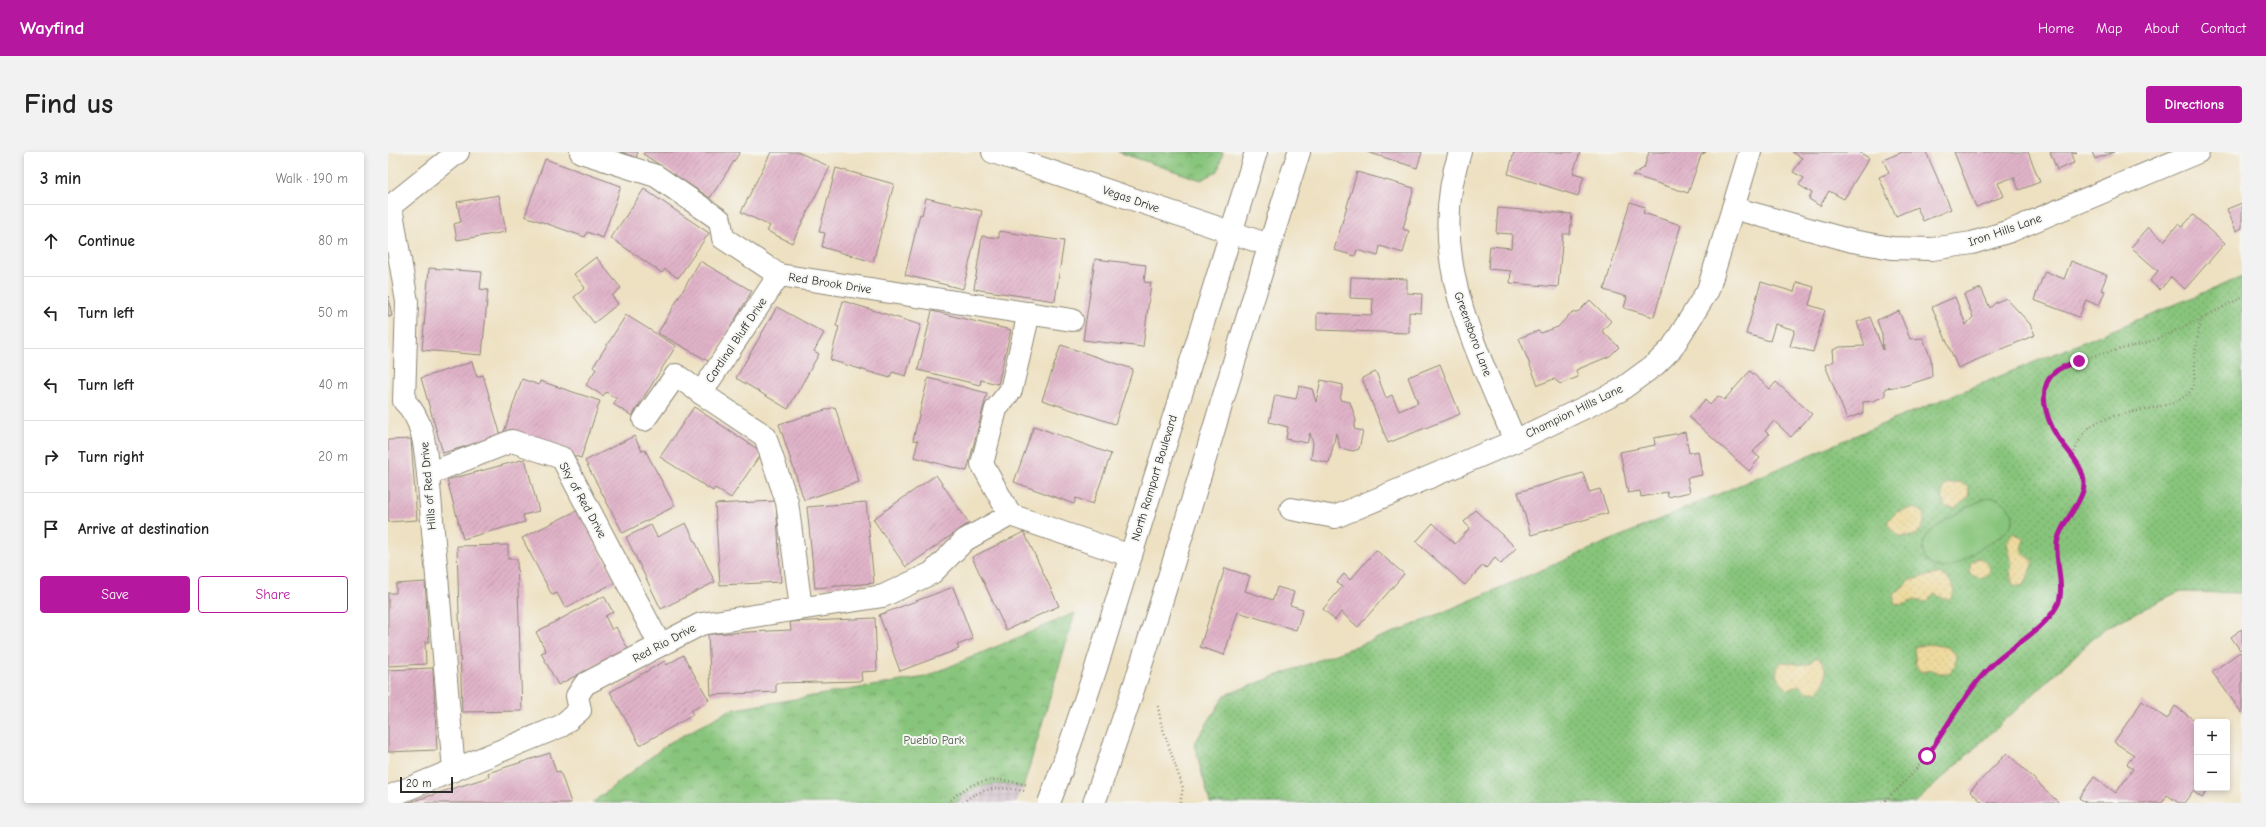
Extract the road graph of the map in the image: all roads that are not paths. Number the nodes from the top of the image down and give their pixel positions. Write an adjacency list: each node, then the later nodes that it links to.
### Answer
1 (458, 152): 9 (street)
2 (581, 152): 13 (street, Red Brook Drive)
3 (993, 152): 11 (street, Vegas Drive)
4 (1256, 152): 11 (street, North Rampart Boulevard)
5 (1299, 152): 12 (street)
6 (1460, 152): 18 (street, Greensboro Lane)
7 (1750, 152): 10 (street, Champion Hills Lane)
8 (2198, 152): 10 (street, Iron Hills Lane)
9 (389, 208): 19 (street, Hills of Red Drive)
10 (1732, 208): 18 (street, Champion Hills Lane)
11 (1230, 232): 12 (street, Vegas Drive); 22 (street, North Rampart Boulevard)
12 (1269, 245): 28 (street)
13 (779, 275): 14 (street, Red Brook Drive); 16 (street, Cardinal Bluff Drive)
14 (1029, 313): 15 (street, Red Brook Drive); 21 (street)
15 (1072, 320)
16 (701, 393): 17 (street); 23 (street, Cardinal Bluff Drive)
17 (644, 420)
18 (1515, 441): 20 (street, Champion Hills Lane)
19 (428, 474): 24 (street, Sky of Red Drive); 25 (street, Hills of Red Drive)
20 (1291, 508)
21 (1010, 515): 22 (street); 23 (street, Red Rio Drive)
22 (1130, 556): 27 (street, North Rampart Boulevard, bridge)
23 (801, 608): 24 (street, Red Rio Drive)
24 (660, 645): 25 (street, Red Rio Drive)
25 (454, 770): 26 (street, Red Rio Drive)
26 (388, 798)
27 (1049, 803)
28 (1094, 803)

